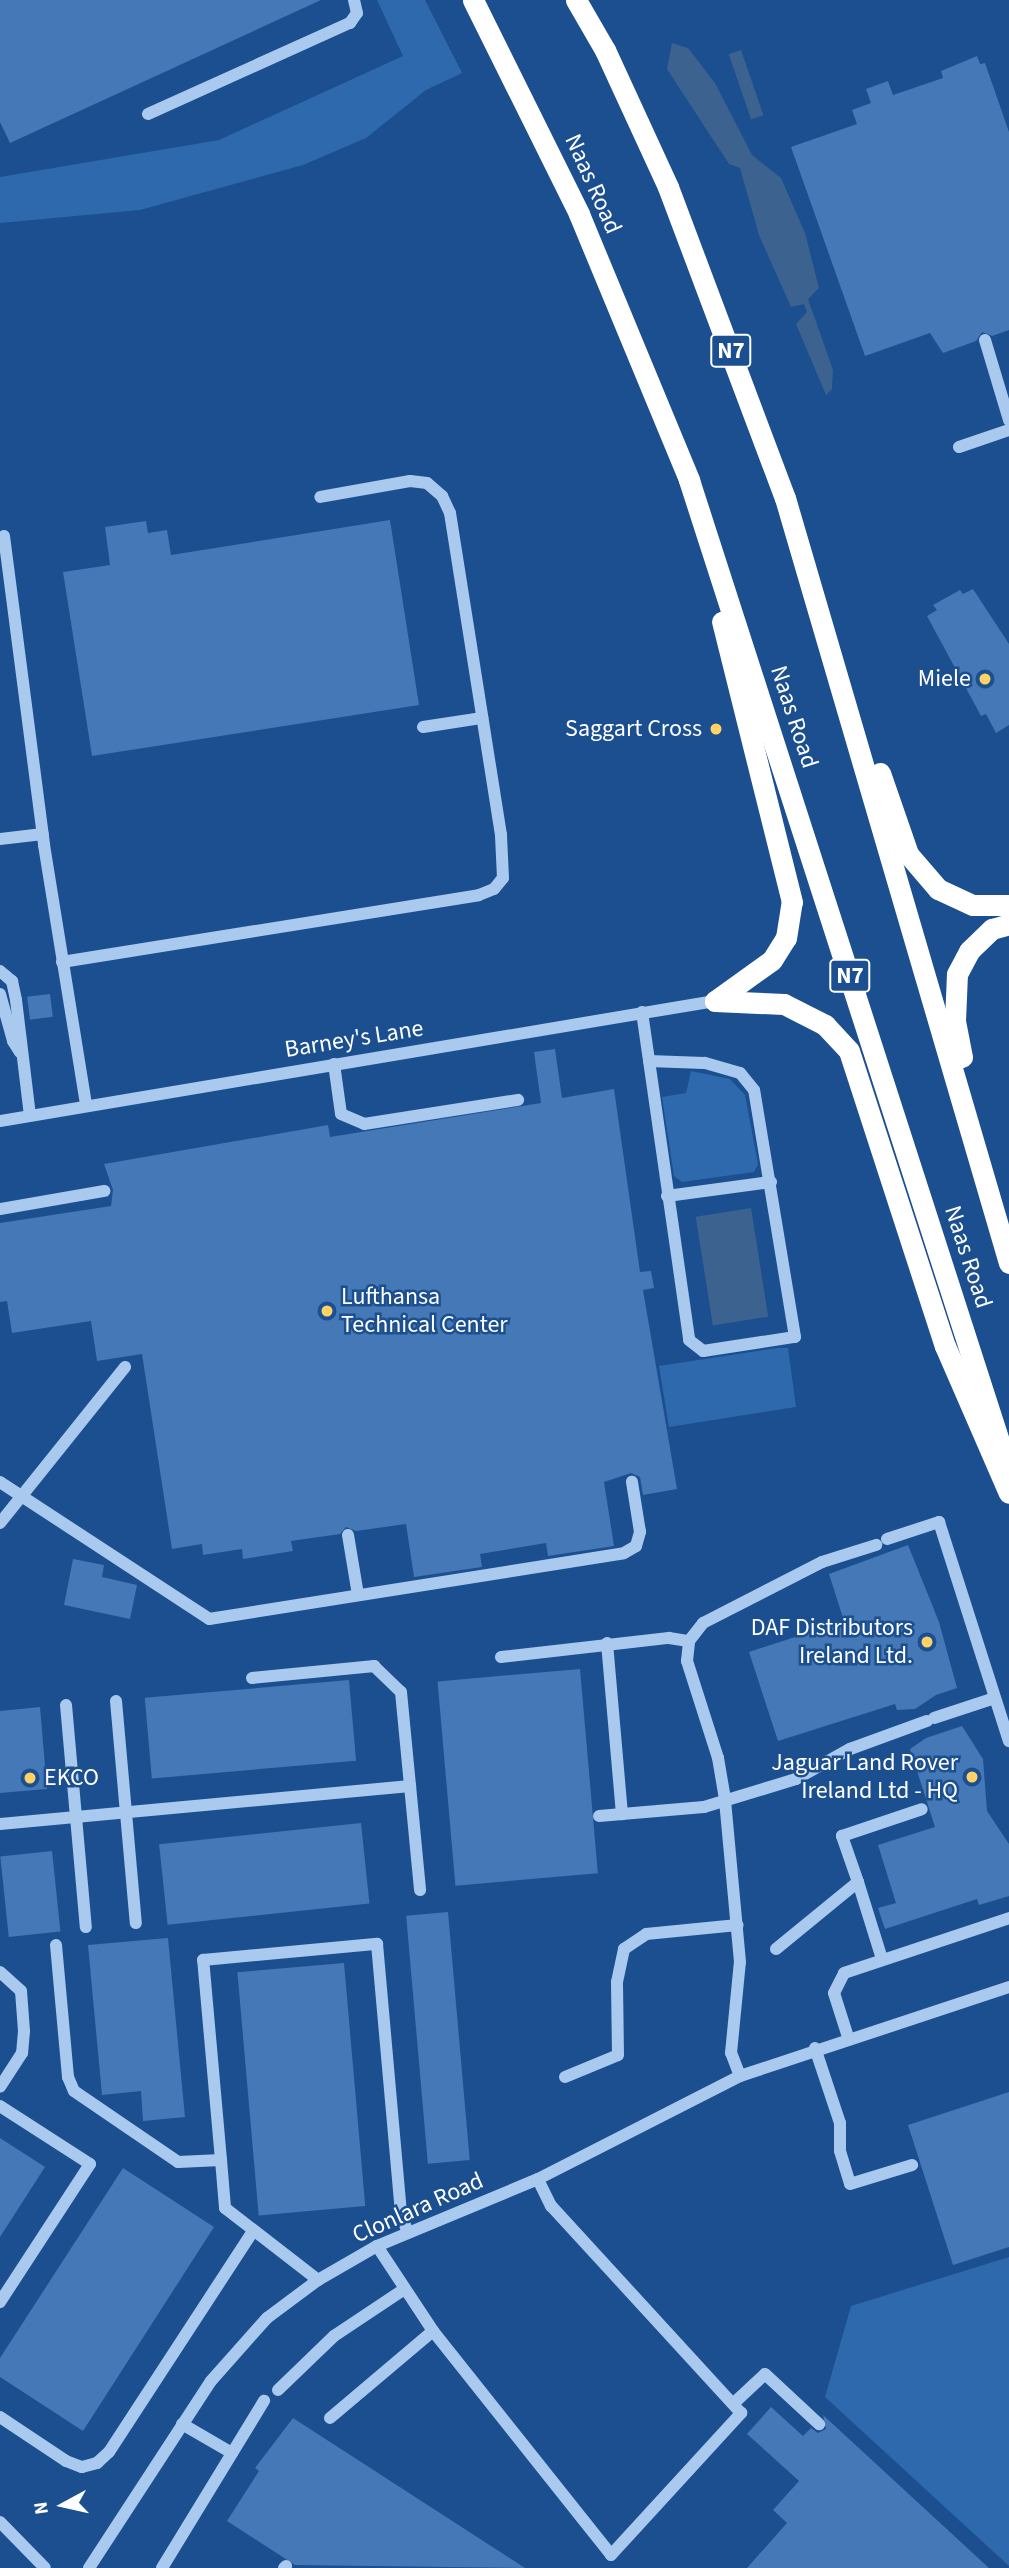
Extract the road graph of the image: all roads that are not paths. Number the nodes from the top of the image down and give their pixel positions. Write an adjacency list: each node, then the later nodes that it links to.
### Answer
1 (354, 0): 6 (street)
2 (473, 0): 11 (highway, Naas Road / N7)
3 (576, 0): 5 (highway, Naas Road / N7)
4 (583, 0): 5 (highway, N7)
5 (605, 50): 14 (highway, Naas Road / N7)
6 (148, 114)
7 (985, 340): 8 (street)
8 (1009, 420)
9 (1009, 430): 10 (street)
10 (959, 447)
11 (689, 480): 24 (highway, N7); 40 (highway, Naas Road / N7)
12 (320, 497): 15 (street)
13 (4, 536): 17 (street)
14 (834, 661): 19 (highway, N7); 36 (highway, Naas Road / N7)
15 (482, 718): 16 (street); 21 (street)
16 (423, 727)
17 (43, 834): 18 (street); 21 (street)
18 (0, 838)
19 (1009, 905)
20 (1009, 924): 36 (highway, N7)
21 (62, 961): 30 (street)
22 (0, 971): 26 (street)
23 (0, 994): 26 (street)
24 (715, 1001): 25 (street, Barney's Lane); 43 (highway, N7)
25 (642, 1012): 27 (street); 28 (street, Barney's Lane)
26 (20, 1052): 31 (street)
27 (649, 1061): 33 (street); 35 (street)
28 (334, 1064): 29 (street); 30 (street, Barney's Lane)
29 (518, 1100)
30 (86, 1105): 31 (street, Barney's Lane)
31 (30, 1115): 32 (street, Barney's Lane)
32 (0, 1121)
33 (771, 1182): 35 (street); 35 (street)
34 (104, 1191): 37 (street)
35 (667, 1196)
36 (992, 1203): 38 (highway, Naas Road / N7)
37 (0, 1209)
38 (1009, 1263)
39 (125, 1367): 44 (street)
40 (1009, 1472)
41 (0, 1482): 44 (street)
42 (632, 1482): 47 (street)
43 (1009, 1493)
44 (22, 1497): 45 (street); 47 (street)
45 (0, 1524)
46 (348, 1535): 47 (street)
47 (358, 1595)
48 (689, 1641): 49 (street); 52 (street); 57 (street)
49 (607, 1643): 50 (street); 60 (street)
50 (501, 1657)
51 (252, 1678): 56 (street)
52 (995, 1698): 55 (street); 57 (street)
53 (116, 1702): 59 (street)
54 (66, 1705): 62 (street)
55 (1009, 1741)
56 (410, 1786): 59 (street); 65 (street)
57 (725, 1799): 60 (street); 68 (street)
58 (922, 1810): 64 (street)
59 (125, 1813): 62 (street); 67 (street)
60 (622, 1814): 61 (street)
61 (598, 1816)
62 (76, 1817): 63 (street); 69 (street)
63 (0, 1824)
64 (858, 1882): 71 (street); 72 (street)
65 (421, 1890)
66 (1009, 1918): 72 (street)
67 (136, 1923)
68 (738, 1925): 77 (street); 78 (street)
69 (86, 1927)
70 (56, 1945): 81 (street)
71 (776, 1949)
72 (882, 1959): 75 (street)
73 (0, 1972): 79 (street)
74 (1009, 1987): 75 (street, Clonlara Road)
75 (848, 2037): 76 (street, Clonlara Road)
76 (815, 2048): 77 (street, Clonlara Road); 82 (street)
77 (740, 2076): 83 (street, Clonlara Road)
78 (565, 2077)
79 (0, 2087)
80 (0, 2106): 89 (street)
81 (221, 2160): 84 (street); 85 (street)
82 (912, 2165)
83 (538, 2179): 85 (street, Clonlara Road); 93 (street)
84 (253, 2231): 87 (street); 94 (street)
85 (408, 2233): 86 (street, Clonlara Road)
86 (377, 2246): 87 (street, Clonlara Road); 88 (street)
87 (318, 2280): 96 (street, Clonlara Road)
88 (403, 2290): 90 (street); 91 (street)
89 (0, 2302)
90 (433, 2331): 93 (street); 95 (street)
91 (278, 2390)
92 (264, 2402): 98 (street)
93 (734, 2403): 97 (street)
94 (0, 2417)
95 (330, 2418)
96 (182, 2424): 98 (street); 101 (street, Clonlara Road)
97 (819, 2424)
98 (232, 2453): 102 (street)
99 (0, 2522): 100 (street)
100 (45, 2568)
101 (89, 2568)
102 (163, 2568)

